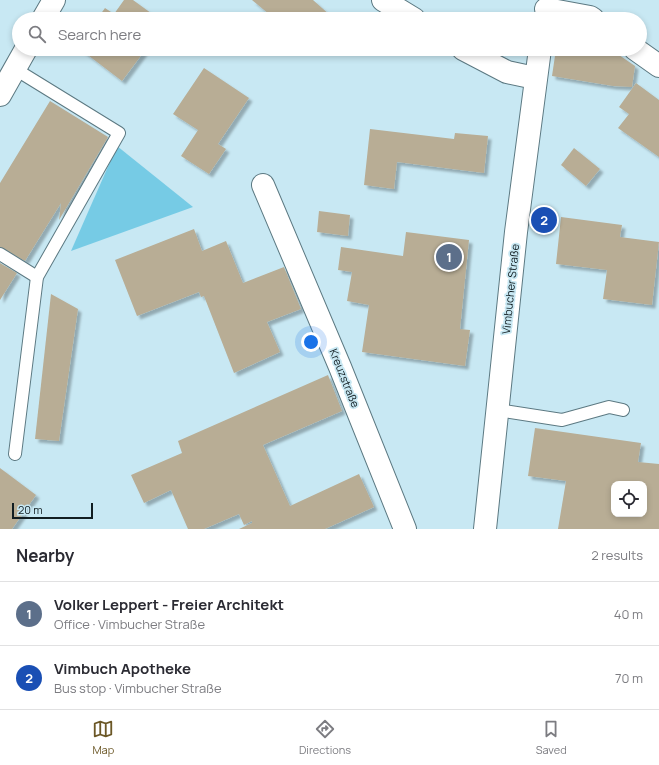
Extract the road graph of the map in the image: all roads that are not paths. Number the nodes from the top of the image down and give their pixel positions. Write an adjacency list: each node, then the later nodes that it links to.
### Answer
1 (54, 0): 4 (street)
2 (383, 0): 5 (street)
3 (546, 9): 6 (street)
4 (47, 12)
5 (403, 12)
6 (562, 12)
7 (22, 56): 12 (street)
8 (476, 56): 13 (street)
9 (539, 56): 13 (street, Vimbucher Straße)
10 (645, 56): 11 (street)
11 (659, 66)
12 (15, 69): 14 (street); 17 (lane)
13 (535, 78): 18 (street, Vimbucher Straße)
14 (0, 95)
15 (263, 185): 21 (street, Kreuzstraße)
16 (0, 254): 17 (lane)
17 (38, 277): 20 (lane)
18 (497, 410): 19 (lane); 22 (street, Vimbucher Straße)
19 (623, 410)
20 (15, 454)
21 (405, 529)
22 (485, 529)

